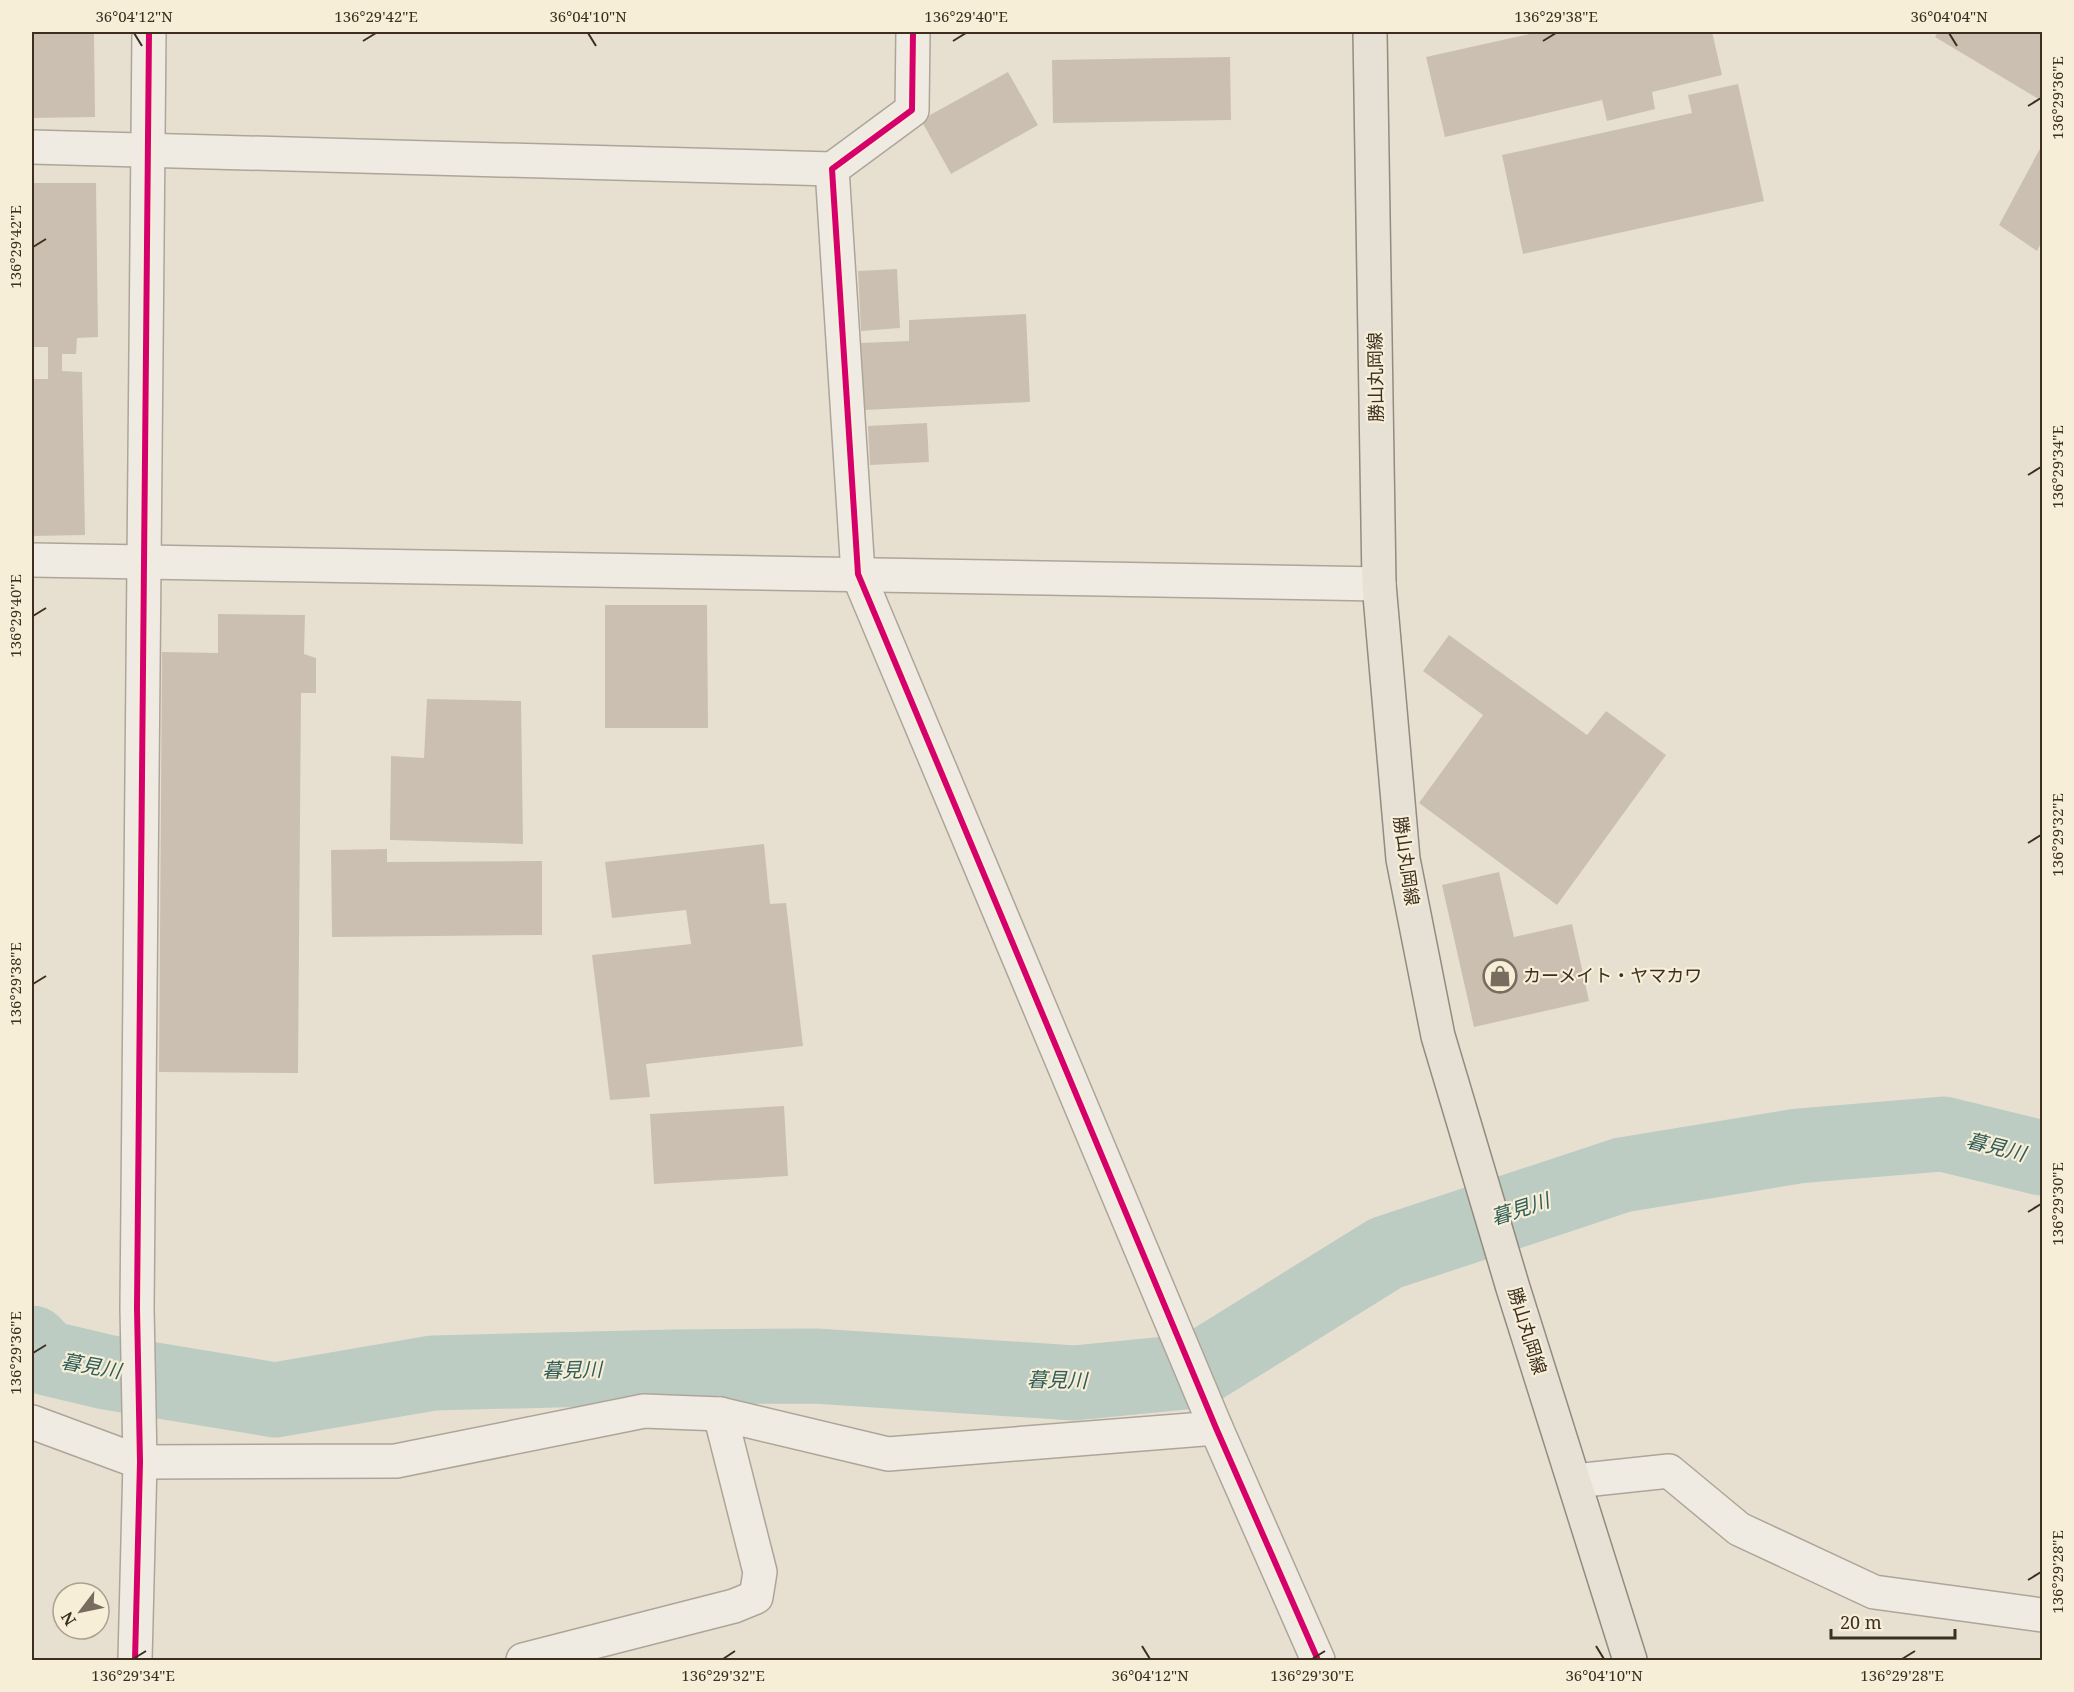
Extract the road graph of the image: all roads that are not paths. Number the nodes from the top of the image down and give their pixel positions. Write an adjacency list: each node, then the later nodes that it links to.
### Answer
1 (149, 32): 5 (street)
2 (913, 32): 6 (street)
3 (1370, 32): 10 (main road, 勝山丸岡線)
4 (32, 147): 5 (street)
5 (148, 148): 6 (street); 8 (street)
6 (832, 169): 9 (street)
7 (32, 560): 8 (street)
8 (144, 561): 9 (street); 14 (street)
9 (858, 574): 10 (street); 12 (street)
10 (1379, 584): 15 (main road, 勝山丸岡線)
11 (720, 1414): 12 (street); 14 (street); 18 (street)
12 (1211, 1416): 19 (street)
13 (32, 1422): 14 (street)
14 (140, 1462): 17 (street)
15 (1575, 1481): 16 (street); 20 (main road, 勝山丸岡線)
16 (2043, 1615)
17 (135, 1660)
18 (523, 1660)
19 (1318, 1660)
20 (1630, 1660)

